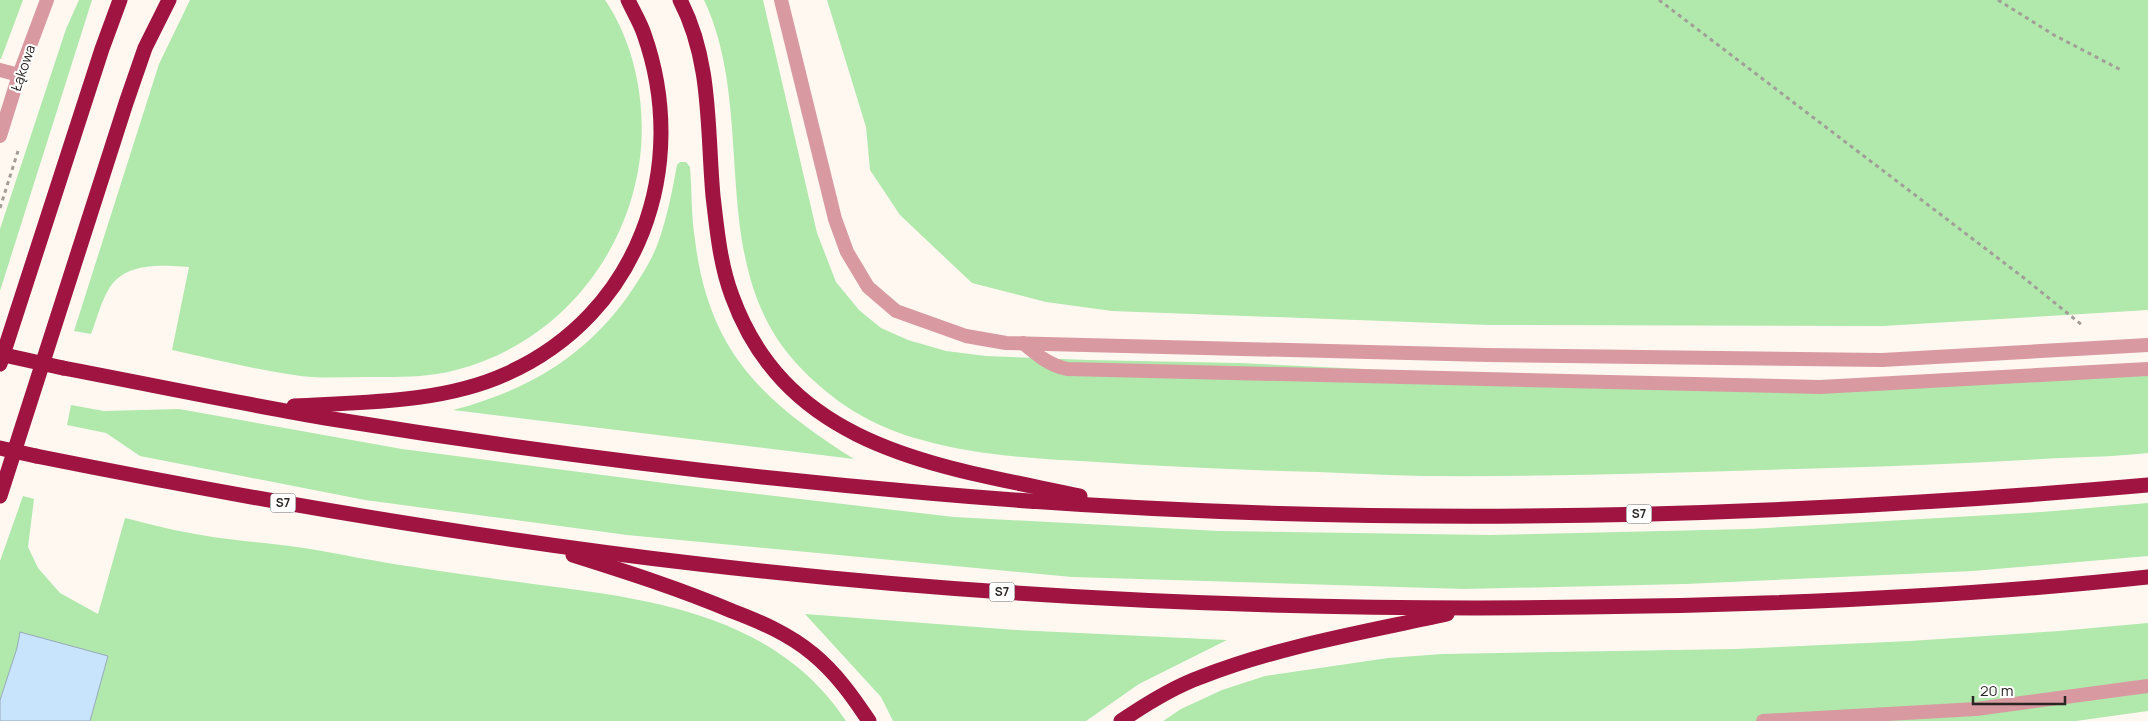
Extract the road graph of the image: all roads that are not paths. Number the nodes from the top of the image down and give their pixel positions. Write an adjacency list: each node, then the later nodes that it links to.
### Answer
1 (47, 0): 8 (street, Łąkowa)
2 (120, 0): 13 (highway)
3 (169, 0): 18 (highway)
4 (628, 0): 15 (highway)
5 (680, 0): 19 (highway)
6 (781, 0): 10 (street)
7 (0, 70): 8 (street)
8 (19, 75): 9 (street, Łąkowa)
9 (0, 136)
10 (1023, 343): 11 (street); 14 (street)
11 (2148, 345)
12 (0, 354): 15 (highway, S7, bridge)
13 (0, 364)
14 (2148, 369)
15 (268, 408): 19 (highway, S7)
16 (0, 448): 20 (highway, S7, bridge)
17 (2148, 485): 19 (highway, S7)
18 (0, 496)
19 (1130, 507)
20 (532, 542): 22 (highway, S7); 24 (highway)
21 (2148, 577): 22 (highway, S7)
22 (1474, 608): 25 (highway)
23 (2148, 686): 26 (street)
24 (869, 721)
25 (1121, 721)
26 (1763, 721)

